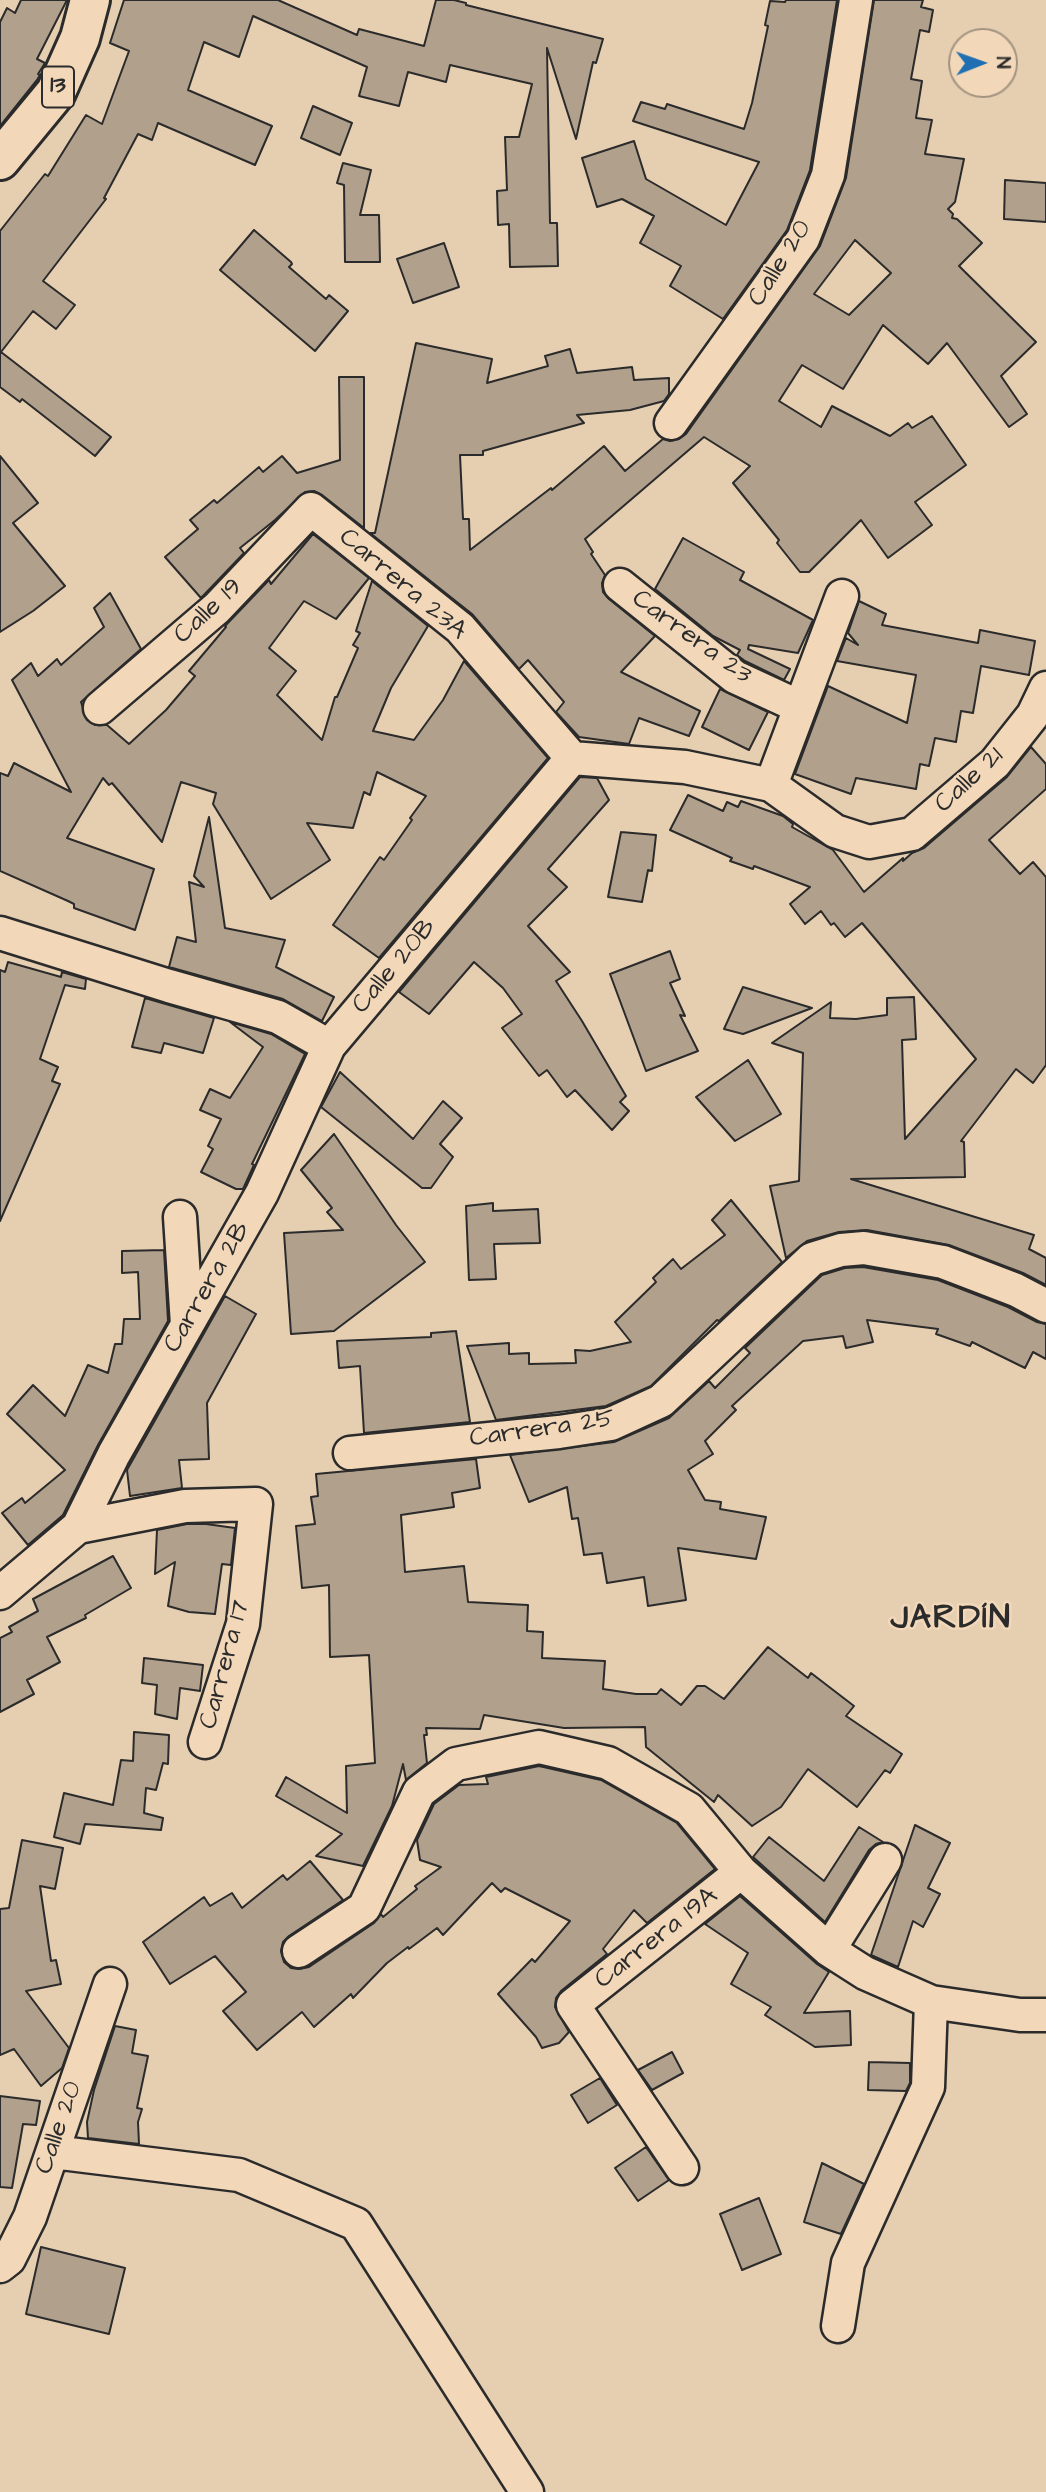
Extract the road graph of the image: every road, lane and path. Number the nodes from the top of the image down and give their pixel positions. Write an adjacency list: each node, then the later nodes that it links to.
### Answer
1 (90, 0): 3 (main road, 13)
2 (856, 0): 4 (street, Calle 20)
3 (0, 160)
4 (671, 423)
5 (312, 509): 10 (street, Calle 19); 11 (street, Carrera 23A)
6 (620, 585): 9 (street, Carrera 23)
7 (842, 596): 9 (street)
8 (1046, 688): 12 (street, Calle 21)
9 (800, 707): 12 (street)
10 (100, 708)
11 (572, 758): 12 (street); 14 (street, Calle 20B)
12 (771, 785)
13 (0, 933): 14 (street)
14 (329, 1046): 17 (street, Carrera 2B)
15 (180, 1217): 17 (street)
16 (1046, 1306): 18 (street, Carrera 25)
17 (187, 1325): 19 (street, Carrera 2B)
18 (350, 1453)
19 (78, 1527): 20 (street); 21 (street, Carrera 17)
20 (2, 1587)
21 (205, 1742)
22 (885, 1860): 24 (street)
23 (741, 1872): 24 (street); 25 (street); 30 (street, Carrera 19A)
24 (829, 1950): 27 (street)
25 (299, 1951)
26 (110, 1984): 29 (street, Calle 20)
27 (931, 2002): 28 (street); 32 (street)
28 (1046, 2015)
29 (52, 2152): 31 (street, Calle 20); 33 (street)
30 (682, 2168)
31 (0, 2266)
32 (838, 2326)
33 (527, 2492)

